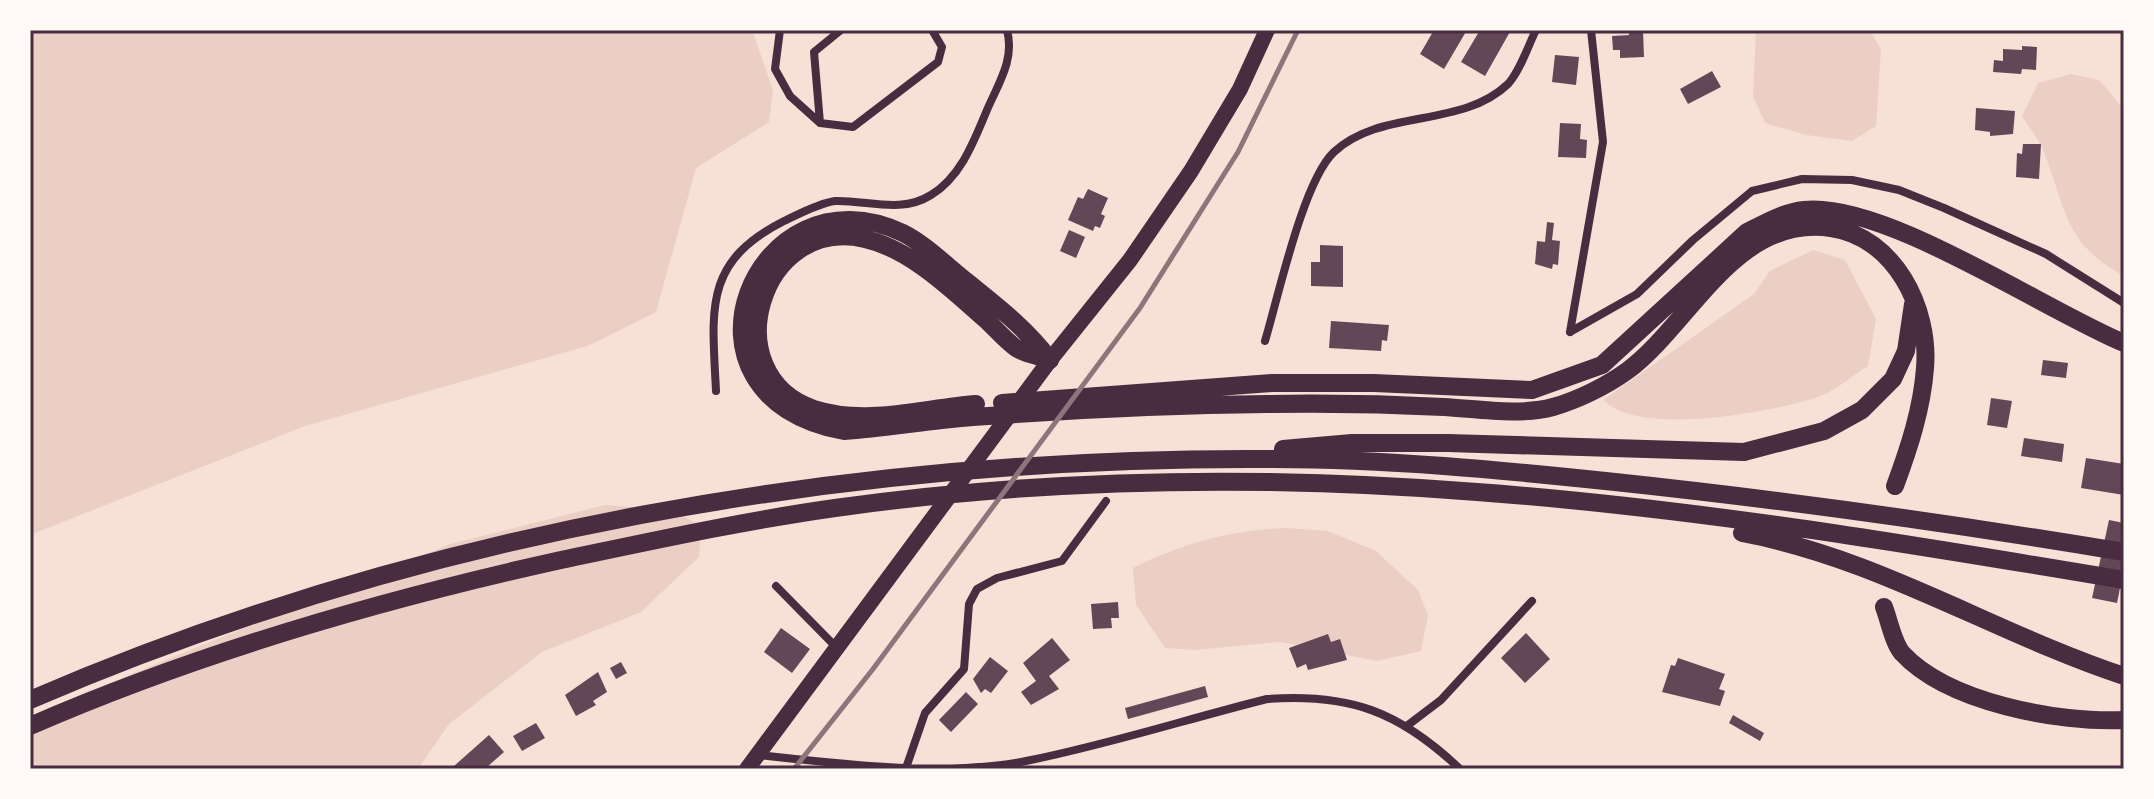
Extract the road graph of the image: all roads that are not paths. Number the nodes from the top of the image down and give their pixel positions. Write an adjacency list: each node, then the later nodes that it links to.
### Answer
1 (780, 30): 8 (street)
2 (841, 30): 8 (street)
3 (932, 30): 8 (street)
4 (1007, 30): 14 (street)
5 (1267, 30): 13 (highway)
6 (1536, 30): 11 (street)
7 (1591, 30): 10 (street)
8 (820, 123)
9 (1914, 302): 15 (highway); 16 (highway); 17 (highway)
10 (2124, 303)
11 (1265, 341)
12 (2124, 346): 15 (highway)
13 (1050, 360): 15 (highway); 25 (highway)
14 (716, 391)
15 (1098, 402)
16 (1177, 459): 20 (highway); 27 (highway)
17 (1895, 486)
18 (1566, 500): 21 (highway); 26 (highway); 30 (highway)
19 (1106, 501): 32 (street)
20 (2124, 552)
21 (2124, 580)
22 (776, 586): 25 (street)
23 (1532, 601): 29 (street)
24 (1884, 607): 28 (highway)
25 (838, 650): 31 (highway)
26 (2124, 676)
27 (30, 700)
28 (2124, 720)
29 (1408, 725): 32 (street); 34 (street)
30 (30, 726)
31 (759, 755): 32 (street); 33 (highway)
32 (907, 765)
33 (747, 769)
34 (1460, 769)

